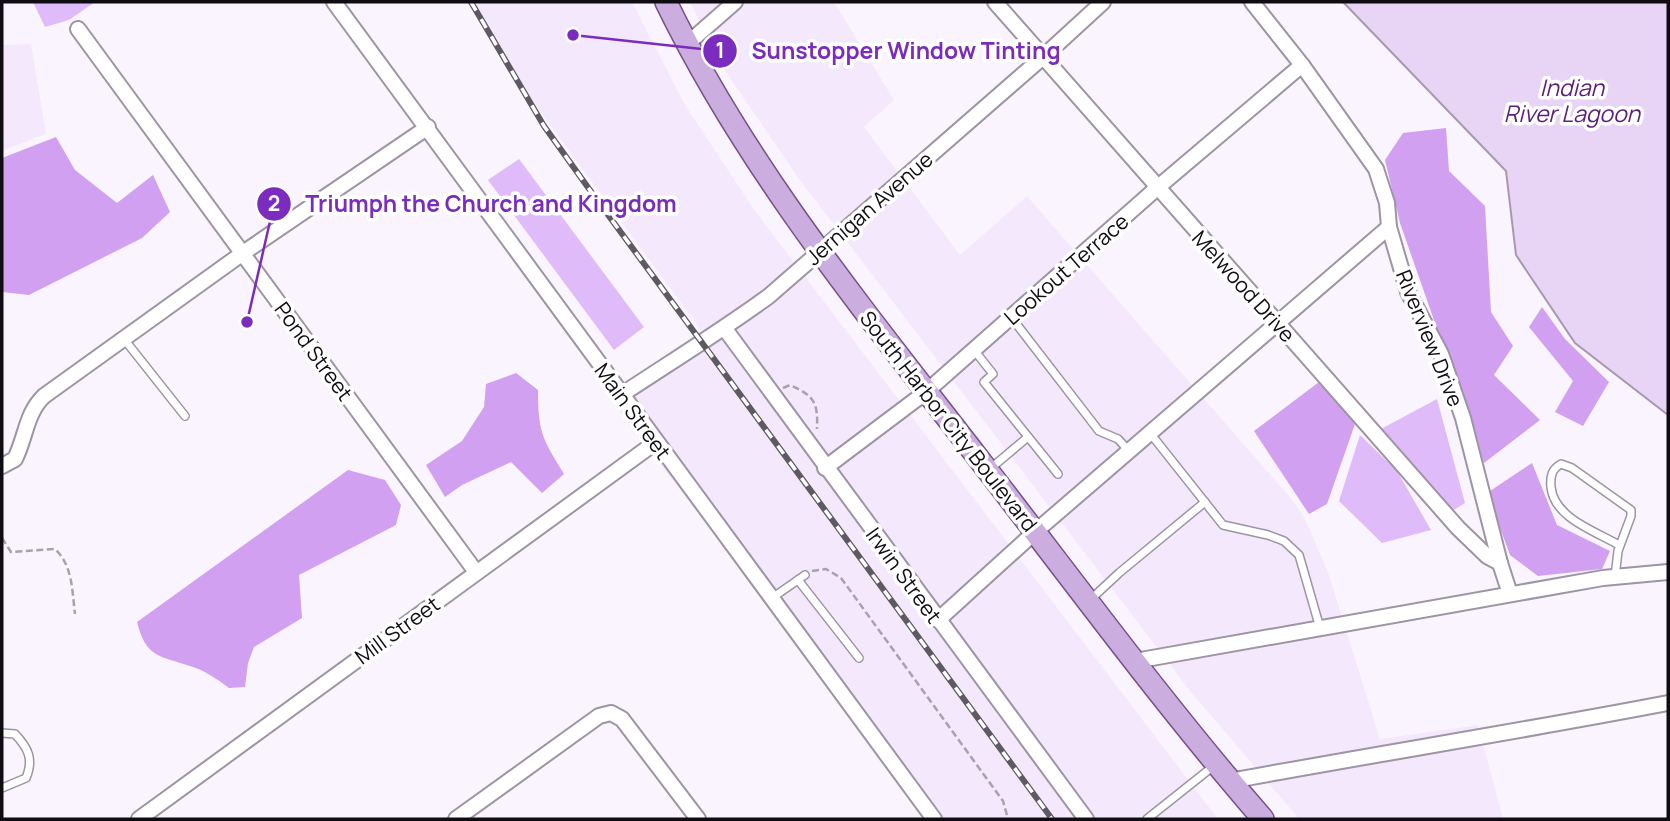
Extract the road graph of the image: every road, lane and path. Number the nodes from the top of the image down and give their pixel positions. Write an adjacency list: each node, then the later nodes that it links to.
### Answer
1 (334, 2): 11 (street, Main Street)
2 (666, 2): 8 (main road, South Harbor City Boulevard)
3 (735, 2): 8 (street)
4 (995, 2): 9 (street, Melwood Drive)
5 (1103, 2): 9 (street, Jernigan Avenue)
6 (1252, 2): 10 (street, Riverview Drive)
7 (78, 29): 15 (street, Pond Street)
8 (687, 44): 14 (main road, South Harbor City Boulevard)
9 (1043, 57): 12 (street, Melwood Drive); 14 (street, Jernigan Avenue)
10 (1302, 65): 12 (street, Lookout Terrace); 13 (street, Riverview Drive)
11 (428, 127): 15 (street); 27 (street, Main Street)
12 (1157, 188): 16 (street, Lookout Terrace); 17 (street, Melwood Drive)
13 (1389, 227): 17 (street); 42 (street, Riverview Drive)
14 (818, 251): 18 (street, Jernigan Avenue); 26 (main road, South Harbor City Boulevard)
15 (243, 253): 19 (street); 43 (street, Pond Street)
16 (1011, 317): 20 (lane); 21 (street, Lookout Terrace)
17 (1278, 323): 29 (street); 42 (street, Melwood Drive)
18 (725, 329): 25 (street, Irwin Street); 27 (street, Jernigan Avenue)
19 (123, 339): 28 (lane); 34 (street)
20 (1031, 344): 22 (lane); 33 (lane)
21 (974, 350): 24 (lane); 26 (street, Lookout Terrace)
22 (1024, 350)
23 (1001, 368): 24 (lane)
24 (993, 374): 30 (lane)
25 (771, 392): 32 (street, Irwin Street); 32 (path)
26 (926, 392): 35 (street, Lookout Terrace); 36 (main road, South Harbor City Boulevard)
27 (621, 395): 31 (street, Main Street)
28 (185, 416)
29 (1150, 433): 33 (street); 38 (lane)
30 (1028, 437): 36 (lane); 37 (lane)
31 (656, 442): 43 (street, Mill Street); 49 (street, Main Street)
32 (808, 444): 35 (street, Irwin Street)
33 (1129, 451): 39 (street)
34 (2, 466)
35 (825, 468): 52 (street, Irwin Street)
36 (988, 470): 39 (main road, South Harbor City Boulevard)
37 (1058, 474)
38 (1205, 502): 50 (lane); 53 (lane)
39 (1035, 532): 50 (main road, South Harbor City Boulevard); 52 (street)
40 (2, 538): 51 (path)
41 (1619, 545): 41 (lane); 46 (lane)
42 (1500, 563): 48 (street, Riverview Drive)
43 (476, 572): 61 (street, Mill Street)
44 (1668, 572): 46 (street)
45 (806, 575): 47 (lane); 65 (path)
46 (1615, 578): 48 (street)
47 (798, 580): 49 (lane); 54 (lane)
48 (1510, 594): 53 (street)
49 (772, 599): 64 (street, Main Street)
50 (1089, 601): 55 (main road, South Harbor City Boulevard)
51 (75, 614)
52 (937, 620): 66 (street, Irwin Street)
53 (1321, 628): 55 (street)
54 (859, 658)
55 (1135, 661): 58 (main road, South Harbor City Boulevard)
56 (1668, 703): 59 (street)
57 (2, 733): 60 (lane)
58 (1216, 764): 59 (main road, South Harbor City Boulevard); 67 (lane)
59 (1230, 781): 68 (main road, South Harbor City Boulevard)
60 (2, 788)
61 (139, 819)
62 (456, 819): 63 (street)
63 (698, 819)
64 (934, 819)
65 (1008, 819)
66 (1086, 819)
67 (1147, 819)
68 (1263, 819)

